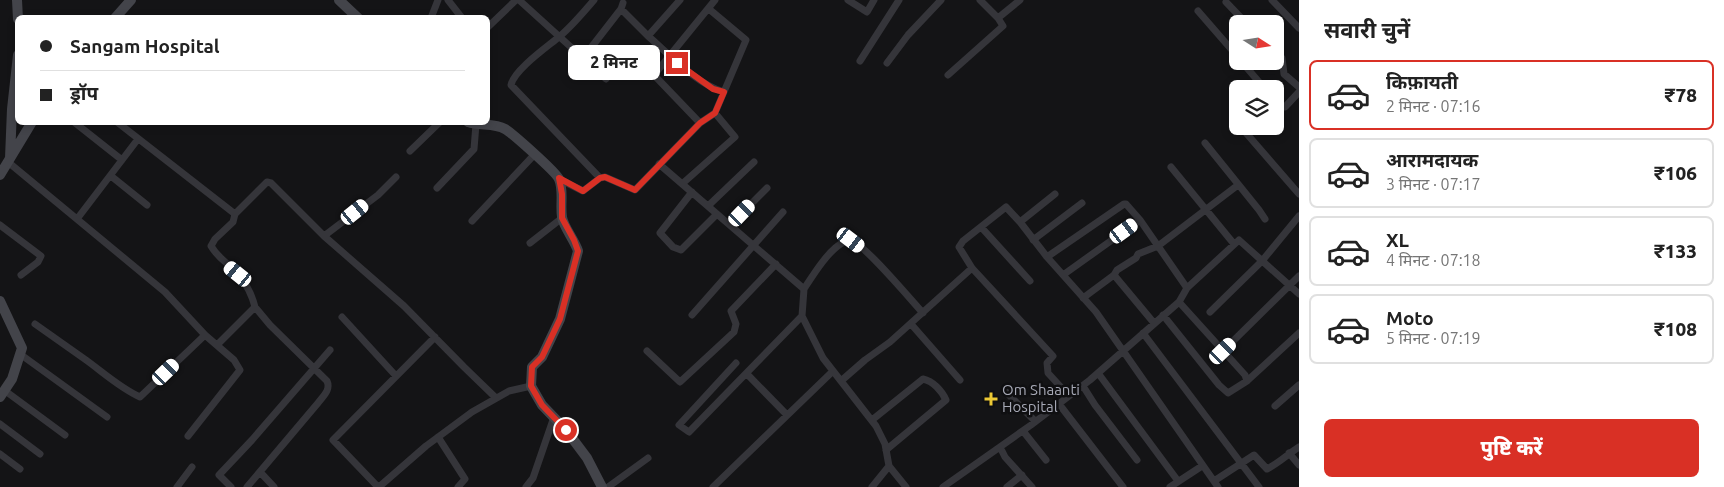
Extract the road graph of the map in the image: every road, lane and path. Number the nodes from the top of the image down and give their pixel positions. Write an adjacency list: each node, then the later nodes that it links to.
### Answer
1 (17, 0): 21 (street)
2 (131, 0): 22 (street)
3 (339, 0): 23 (street)
4 (438, 0): 24 (street)
5 (448, 0): 25 (street)
6 (517, 0): 28 (street); 31 (street)
7 (594, 0): 31 (street)
8 (680, 0): 30 (street)
9 (715, 0): 19 (street)
10 (848, 0): 11 (street)
11 (874, 0)
12 (899, 0): 35 (street)
13 (941, 0): 36 (street)
14 (980, 0): 27 (street)
15 (1020, 0): 27 (street)
16 (1272, 0): 29 (street)
17 (1226, 2): 26 (street)
18 (622, 3): 30 (street); 34 (street)
19 (709, 9): 33 (street); 44 (street)
20 (1198, 11): 32 (street)
21 (18, 15)
22 (118, 15)
23 (355, 15)
24 (432, 15)
25 (460, 15)
26 (1238, 15)
27 (998, 18): 39 (street)
28 (490, 25)
29 (1299, 28)
30 (648, 36): 33 (street)
31 (559, 37): 34 (street); 69 (street)
32 (1229, 47)
33 (670, 55): 44 (street); 48 (street)
34 (583, 58): 40 (street)
35 (860, 61)
36 (887, 62)
37 (1249, 70): 41 (street)
38 (1284, 70): 43 (street)
39 (948, 75)
40 (606, 79)
41 (1257, 80)
42 (15, 82): 60 (street)
43 (1299, 87)
44 (724, 92): 47 (street)
45 (1299, 92): 46 (street)
46 (1284, 107)
47 (715, 113): 48 (street); 70 (street)
48 (700, 123): 63 (street)
49 (30, 125): 60 (street)
50 (78, 125): 61 (street)
51 (121, 125): 56 (street)
52 (437, 125): 58 (street)
53 (472, 125): 72 (street)
54 (490, 125): 59 (street)
55 (1248, 135): 76 (street)
56 (138, 139): 61 (street); 82 (street)
57 (1205, 143): 71 (street)
58 (410, 151)
59 (534, 154): 68 (street); 89 (street)
60 (9, 160): 65 (street); 86 (street)
61 (122, 160): 66 (street)
62 (754, 162): 79 (street)
63 (659, 164): 69 (street); 70 (street)
64 (1171, 167): 80 (street)
65 (0, 175)
66 (111, 176): 78 (street); 86 (street)
67 (396, 177): 94 (street)
68 (559, 178): 69 (street); 85 (street)
69 (600, 178)
70 (682, 184): 74 (street)
71 (1238, 185): 80 (street); 87 (street)
72 (437, 188)
73 (767, 188): 92 (street)
74 (692, 192): 79 (street); 83 (street)
75 (1055, 194): 90 (street)
76 (1299, 194)
77 (1082, 203): 95 (street)
78 (147, 205)
79 (708, 206): 83 (street)
80 (1207, 210): 97 (street); 99 (street)
81 (783, 212): 98 (street)
82 (234, 214): 94 (street); 116 (street)
83 (717, 214): 92 (street)
84 (1299, 216): 101 (street)
85 (562, 218): 96 (street); 146 (street)
86 (77, 219): 128 (street)
87 (1264, 219)
88 (1140, 220): 99 (street); 100 (street); 105 (street)
89 (472, 221)
90 (1020, 222): 93 (street); 95 (street)
91 (0, 225): 104 (street)
92 (730, 225): 98 (street)
93 (981, 227): 103 (street); 108 (street)
94 (324, 236): 129 (street)
95 (1033, 240): 100 (street)
96 (530, 243)
97 (1234, 244): 101 (street); 110 (street)
98 (754, 245): 102 (street); 119 (street)
99 (1158, 246): 106 (street); 110 (street)
100 (1047, 257): 105 (street)
101 (1262, 261): 109 (street); 117 (street)
102 (776, 264): 111 (street); 132 (street)
103 (972, 268): 118 (street); 150 (street)
104 (21, 275)
105 (1063, 275): 113 (street)
106 (1114, 275): 113 (street); 123 (street)
107 (1299, 276): 109 (street)
108 (1030, 281)
109 (1290, 286): 112 (street); 134 (street)
110 (1187, 288): 115 (street)
111 (804, 289): 118 (street); 120 (street)
112 (1299, 294)
113 (1083, 298): 133 (street)
114 (0, 301): 135 (street)
115 (1179, 302): 121 (street); 134 (street)
116 (255, 307): 130 (street); 137 (street)
117 (1210, 312)
118 (923, 313): 125 (street)
119 (692, 315)
120 (802, 316): 138 (street); 140 (street)
121 (1163, 316): 123 (street); 144 (street)
122 (342, 317): 141 (street)
123 (1154, 323): 126 (street)
124 (34, 324): 128 (street)
125 (911, 324): 142 (street); 143 (street)
126 (1143, 333): 133 (street); 173 (street)
127 (1299, 333): 144 (street)
128 (205, 335): 130 (street)
129 (435, 337): 141 (street); 151 (street)
130 (217, 345): 162 (street)
131 (330, 350): 137 (street)
132 (647, 351)
133 (1123, 351): 139 (street); 176 (street)
134 (1223, 351): 144 (street)
135 (20, 354): 149 (street); 155 (street)
136 (736, 363): 140 (street)
137 (314, 369): 179 (street); 185 (street)
138 (833, 371): 143 (street); 154 (street)
139 (1098, 373): 147 (street); 181 (street)
140 (747, 374): 154 (street)
141 (396, 376): 188 (street)
142 (960, 380)
143 (841, 381): 157 (street)
144 (1247, 381)
145 (1299, 385): 153 (street)
146 (531, 386): 151 (street); 156 (street)
147 (1083, 386): 150 (street); 172 (street)
148 (1006, 392): 158 (street)
149 (2, 394): 161 (street)
150 (1069, 396): 152 (street)
151 (496, 398): 163 (street)
152 (1059, 404): 158 (street); 198 (street)
153 (1275, 406)
154 (787, 415): 193 (street)
155 (107, 417)
156 (554, 417): 190 (street); 191 (street)
157 (872, 420): 166 (street); 166 (street)
158 (1035, 422): 160 (street)
159 (0, 424): 169 (street)
160 (1023, 430): 164 (street); 171 (street)
161 (65, 434)
162 (188, 436)
163 (438, 437): 188 (street); 189 (street)
164 (1000, 447): 180 (street); 183 (street)
165 (1299, 447): 167 (street)
166 (886, 450): 175 (street)
167 (1289, 453): 173 (street); 174 (street)
168 (0, 454): 178 (street)
169 (40, 454)
170 (648, 458): 192 (street)
171 (1046, 460)
172 (1137, 460)
173 (1242, 463): 182 (street); 200 (street)
174 (1299, 465)
175 (889, 466): 194 (street); 195 (street)
176 (1202, 466): 181 (street); 182 (street)
177 (192, 467): 184 (street)
178 (20, 469)
179 (260, 472): 186 (street); 187 (street)
180 (1022, 475): 196 (street); 197 (street)
181 (1178, 481): 199 (street)
182 (1216, 484)
183 (947, 486)
184 (177, 487)
185 (231, 487)
186 (247, 487)
187 (274, 487)
188 (379, 487)
189 (458, 487)
190 (526, 487)
191 (602, 487)
192 (608, 487)
193 (713, 487)
194 (872, 487)
195 (906, 487)
196 (1007, 487)
197 (1032, 487)
198 (1123, 487)
199 (1170, 487)
200 (1259, 487)

